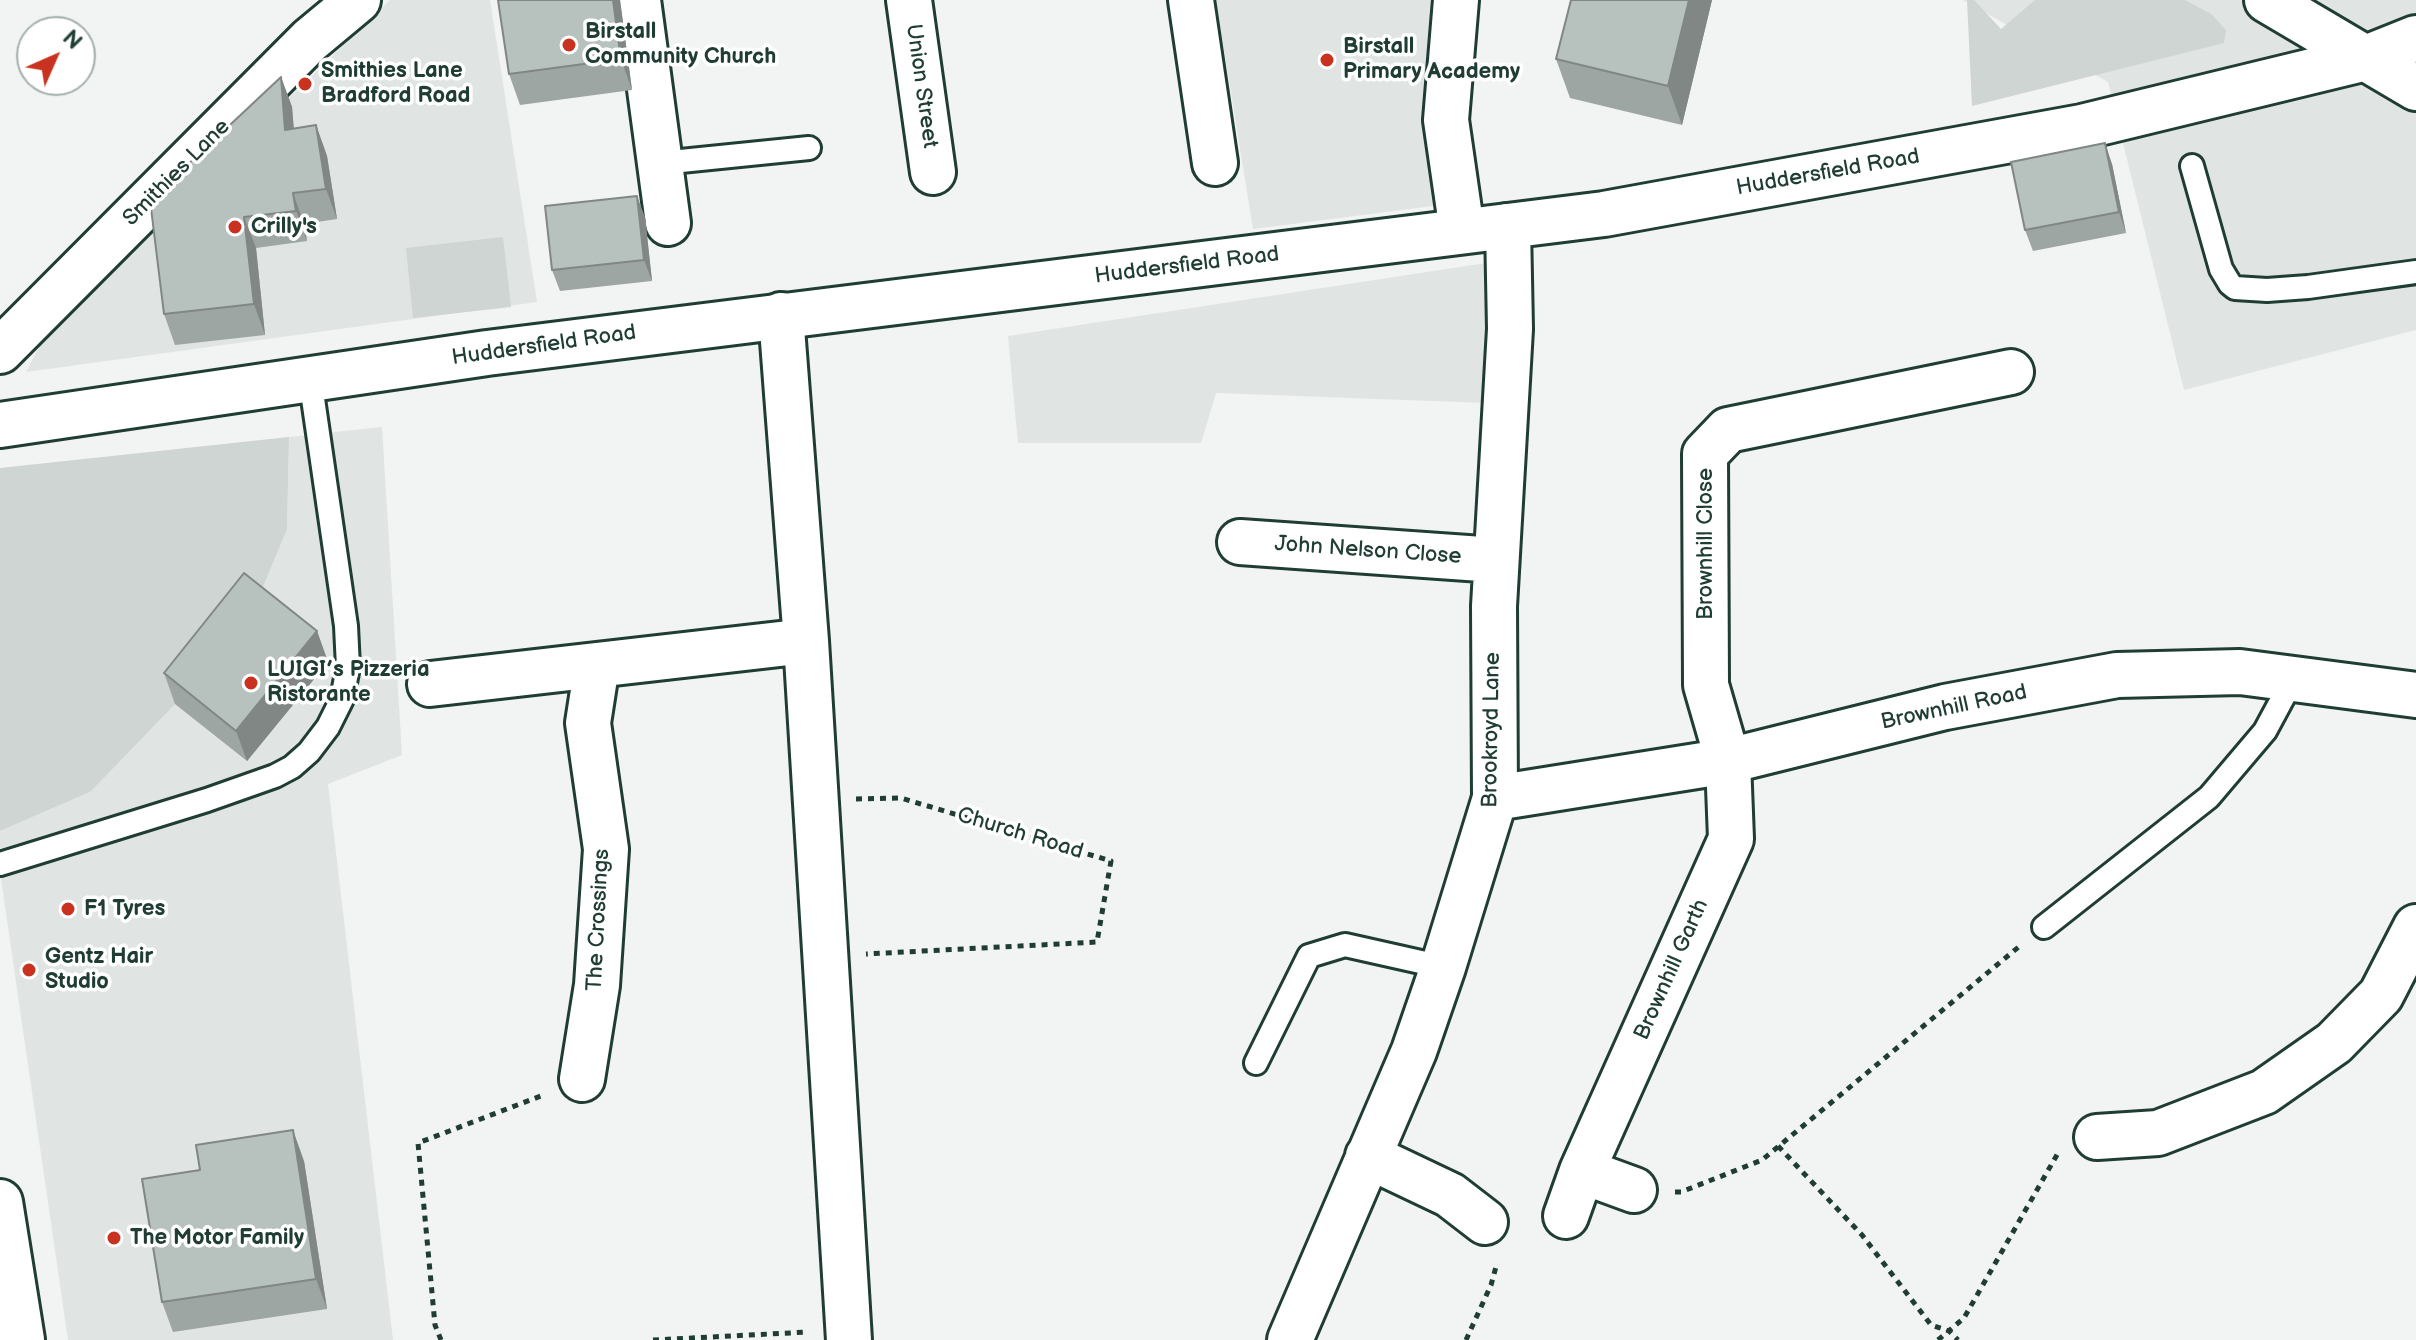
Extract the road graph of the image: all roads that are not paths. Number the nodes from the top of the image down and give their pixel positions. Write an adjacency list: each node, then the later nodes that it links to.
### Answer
1 (358, 0): 20 (street, Smithies Lane)
2 (638, 0): 11 (street)
3 (909, 0): 14 (street, Union Street)
4 (1191, 0): 12 (street)
5 (1456, 0): 17 (street)
6 (2267, 0): 8 (street)
7 (2416, 38): 8 (street, Huddersfield Road)
8 (2366, 58): 9 (street); 16 (street, Huddersfield Road)
9 (2416, 88)
10 (809, 148): 11 (lane)
11 (661, 163): 15 (street)
12 (1215, 163)
13 (2192, 166): 18 (lane)
14 (933, 172)
15 (668, 223)
16 (1508, 226): 17 (street, Huddersfield Road); 25 (street, Brookroyd Lane)
17 (1462, 231): 19 (street, Huddersfield Road)
18 (2416, 272)
19 (781, 315): 22 (street, Huddersfield Road); 26 (street)
20 (0, 351)
21 (2011, 372): 31 (street, Brownhill Close)
22 (310, 378): 23 (street, Huddersfield Road); 33 (lane)
23 (0, 425)
24 (1240, 542): 25 (street, John Nelson Close)
25 (1496, 560): 32 (street, Brookroyd Lane)
26 (806, 641): 27 (street); 46 (street)
27 (597, 665): 29 (street); 38 (street, The Crossings)
28 (2293, 679): 30 (street, Brownhill Road); 31 (street, Brownhill Road); 34 (lane)
29 (430, 684)
30 (2416, 695)
31 (1728, 761): 32 (street, Brownhill Road); 41 (street, Brownhill Garth)
32 (1495, 798): 36 (street, Brookroyd Lane)
33 (0, 864)
34 (2044, 927)
35 (2416, 927): 39 (street)
36 (1443, 967): 37 (lane); 40 (street, Brookroyd Lane)
37 (1256, 1063)
38 (582, 1079)
39 (2097, 1137)
40 (1368, 1156): 45 (street); 48 (street, Brookroyd Lane)
41 (1582, 1171): 42 (street); 44 (street, Brownhill Garth)
42 (1634, 1190)
43 (0, 1202): 47 (street)
44 (1566, 1216)
45 (1485, 1222)
46 (848, 1335)
47 (22, 1340)
48 (1290, 1340)

